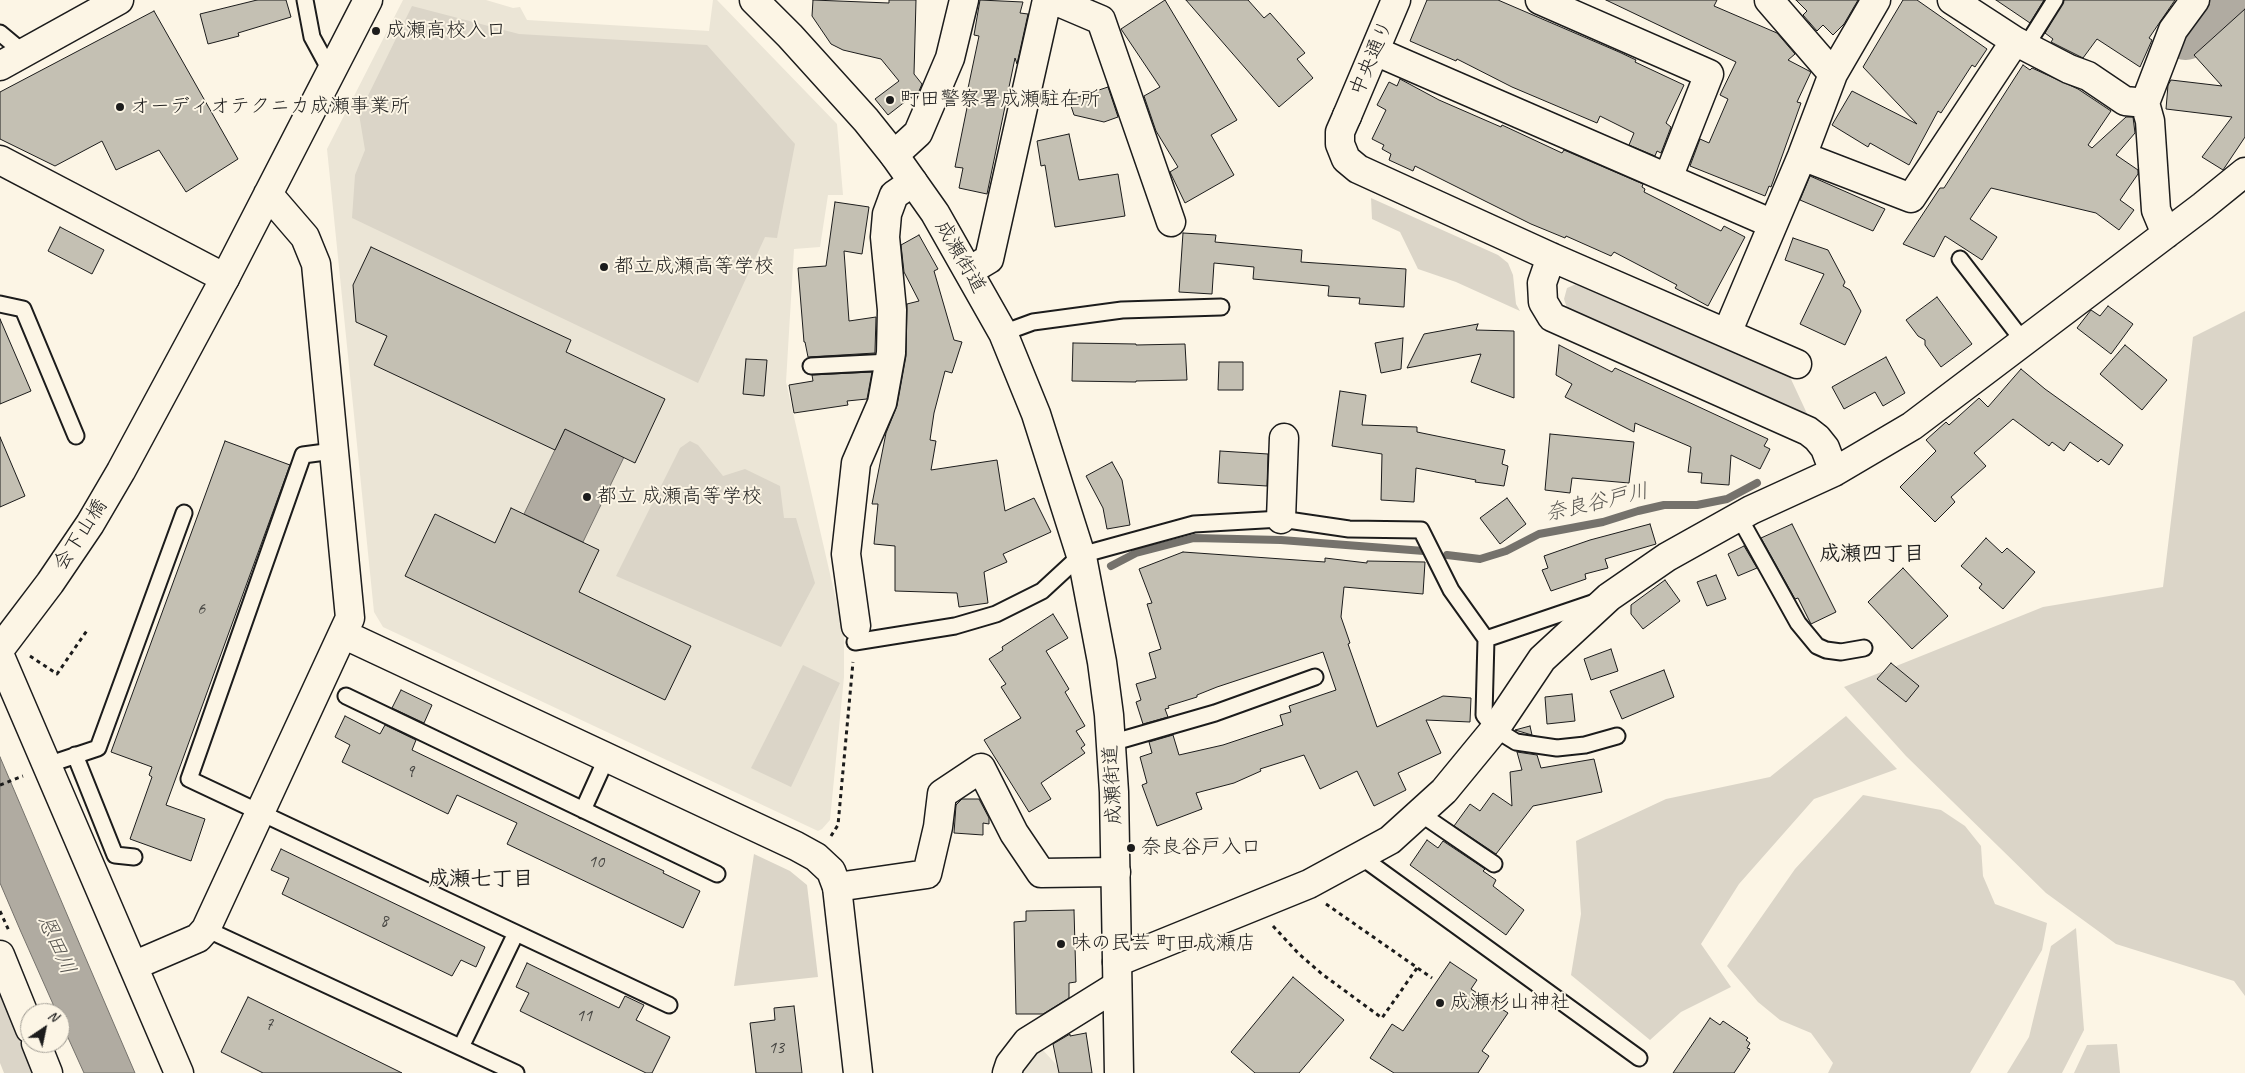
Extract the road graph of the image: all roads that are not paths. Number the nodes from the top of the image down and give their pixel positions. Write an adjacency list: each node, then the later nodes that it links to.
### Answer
1 (119, 0): 18 (street)
2 (305, 0): 20 (lane)
3 (368, 0): 20 (street, 会下山橋)
4 (754, 0): 23 (street, 成瀬街道)
5 (964, 0): 23 (street)
6 (1047, 0): 35 (street)
7 (1054, 0): 30 (street)
8 (1540, 0): 27 (street)
9 (1770, 0): 21 (street)
10 (1876, 0): 21 (street)
11 (1952, 0): 16 (street)
12 (2055, 0): 16 (lane)
13 (2195, 0): 22 (street)
14 (1394, 1): 17 (street, 中央通り)
15 (0, 33): 18 (lane)
16 (2021, 43): 22 (street); 24 (street)
17 (1374, 51): 27 (street); 33 (street, 中央通り)
18 (24, 54): 19 (street)
19 (0, 66)
20 (331, 72): 29 (street, 会下山橋)
21 (1833, 74): 24 (street)
22 (2145, 103): 32 (street)
23 (894, 155): 28 (street, 成瀬街道)
24 (1802, 156): 31 (street)
25 (0, 160): 36 (street)
26 (2245, 172): 32 (street)
27 (1668, 178): 31 (street)
28 (913, 182): 35 (street, 成瀬街道); 42 (street)
29 (268, 194): 36 (street, 会下山橋); 47 (street)
30 (1171, 222)
31 (1773, 224): 40 (street)
32 (2166, 234): 41 (street)
33 (1551, 257): 40 (street, 中央通り); 48 (street)
34 (1960, 259): 41 (lane)
35 (969, 271): 39 (street, 成瀬街道)
36 (225, 278): 58 (street, 会下山橋)
37 (0, 304): 45 (lane)
38 (1221, 307): 39 (lane)
39 (1003, 333): 52 (street, 成瀬街道)
40 (1727, 334): 43 (street, 中央通り)
41 (2024, 342): 48 (street)
42 (890, 362): 44 (lane); 55 (street)
43 (1797, 364)
44 (811, 366)
45 (76, 436)
46 (1284, 438): 51 (street)
47 (333, 451): 54 (street); 69 (lane)
48 (1834, 472): 50 (street)
49 (184, 513): 65 (lane)
50 (1739, 517): 53 (street); 57 (lane)
51 (1281, 520): 52 (lane); 56 (lane)
52 (1082, 558): 55 (lane); 64 (street, 成瀬街道)
53 (1608, 597): 56 (lane); 62 (street)
54 (343, 634): 66 (street); 69 (street)
55 (856, 634)
56 (1486, 639): 62 (lane)
57 (1864, 648)
58 (0, 649)
59 (0, 656): 67 (street)
60 (1315, 677): 64 (lane)
61 (346, 696): 68 (lane)
62 (1495, 729): 63 (lane); 70 (street)
63 (1617, 736)
64 (1111, 743): 74 (street, 成瀬街道)
65 (75, 755): 67 (lane); 72 (lane)
66 (607, 757): 68 (lane); 76 (street)
67 (47, 766): 80 (street)
68 (584, 810): 75 (lane)
69 (261, 813): 77 (street); 78 (lane)
70 (1421, 814): 71 (street); 73 (lane)
71 (1360, 856): 81 (street); 86 (lane)
72 (134, 857)
73 (1494, 864)
74 (1116, 872): 76 (street); 81 (street, 成瀬街道)
75 (717, 874)
76 (837, 887): 91 (street)
77 (206, 929): 80 (street); 84 (lane)
78 (516, 933): 83 (lane); 84 (lane)
79 (0, 955): 82 (street)
80 (133, 966): 89 (street)
81 (1117, 974): 87 (street, 成瀬街道); 92 (street)
82 (20, 1004)
83 (669, 1006)
84 (461, 1047): 90 (lane)
85 (40, 1053): 88 (street)
86 (1639, 1058)
87 (1120, 1072)
88 (48, 1073)
89 (179, 1073)
90 (516, 1073)
91 (858, 1073)
92 (1007, 1073)

